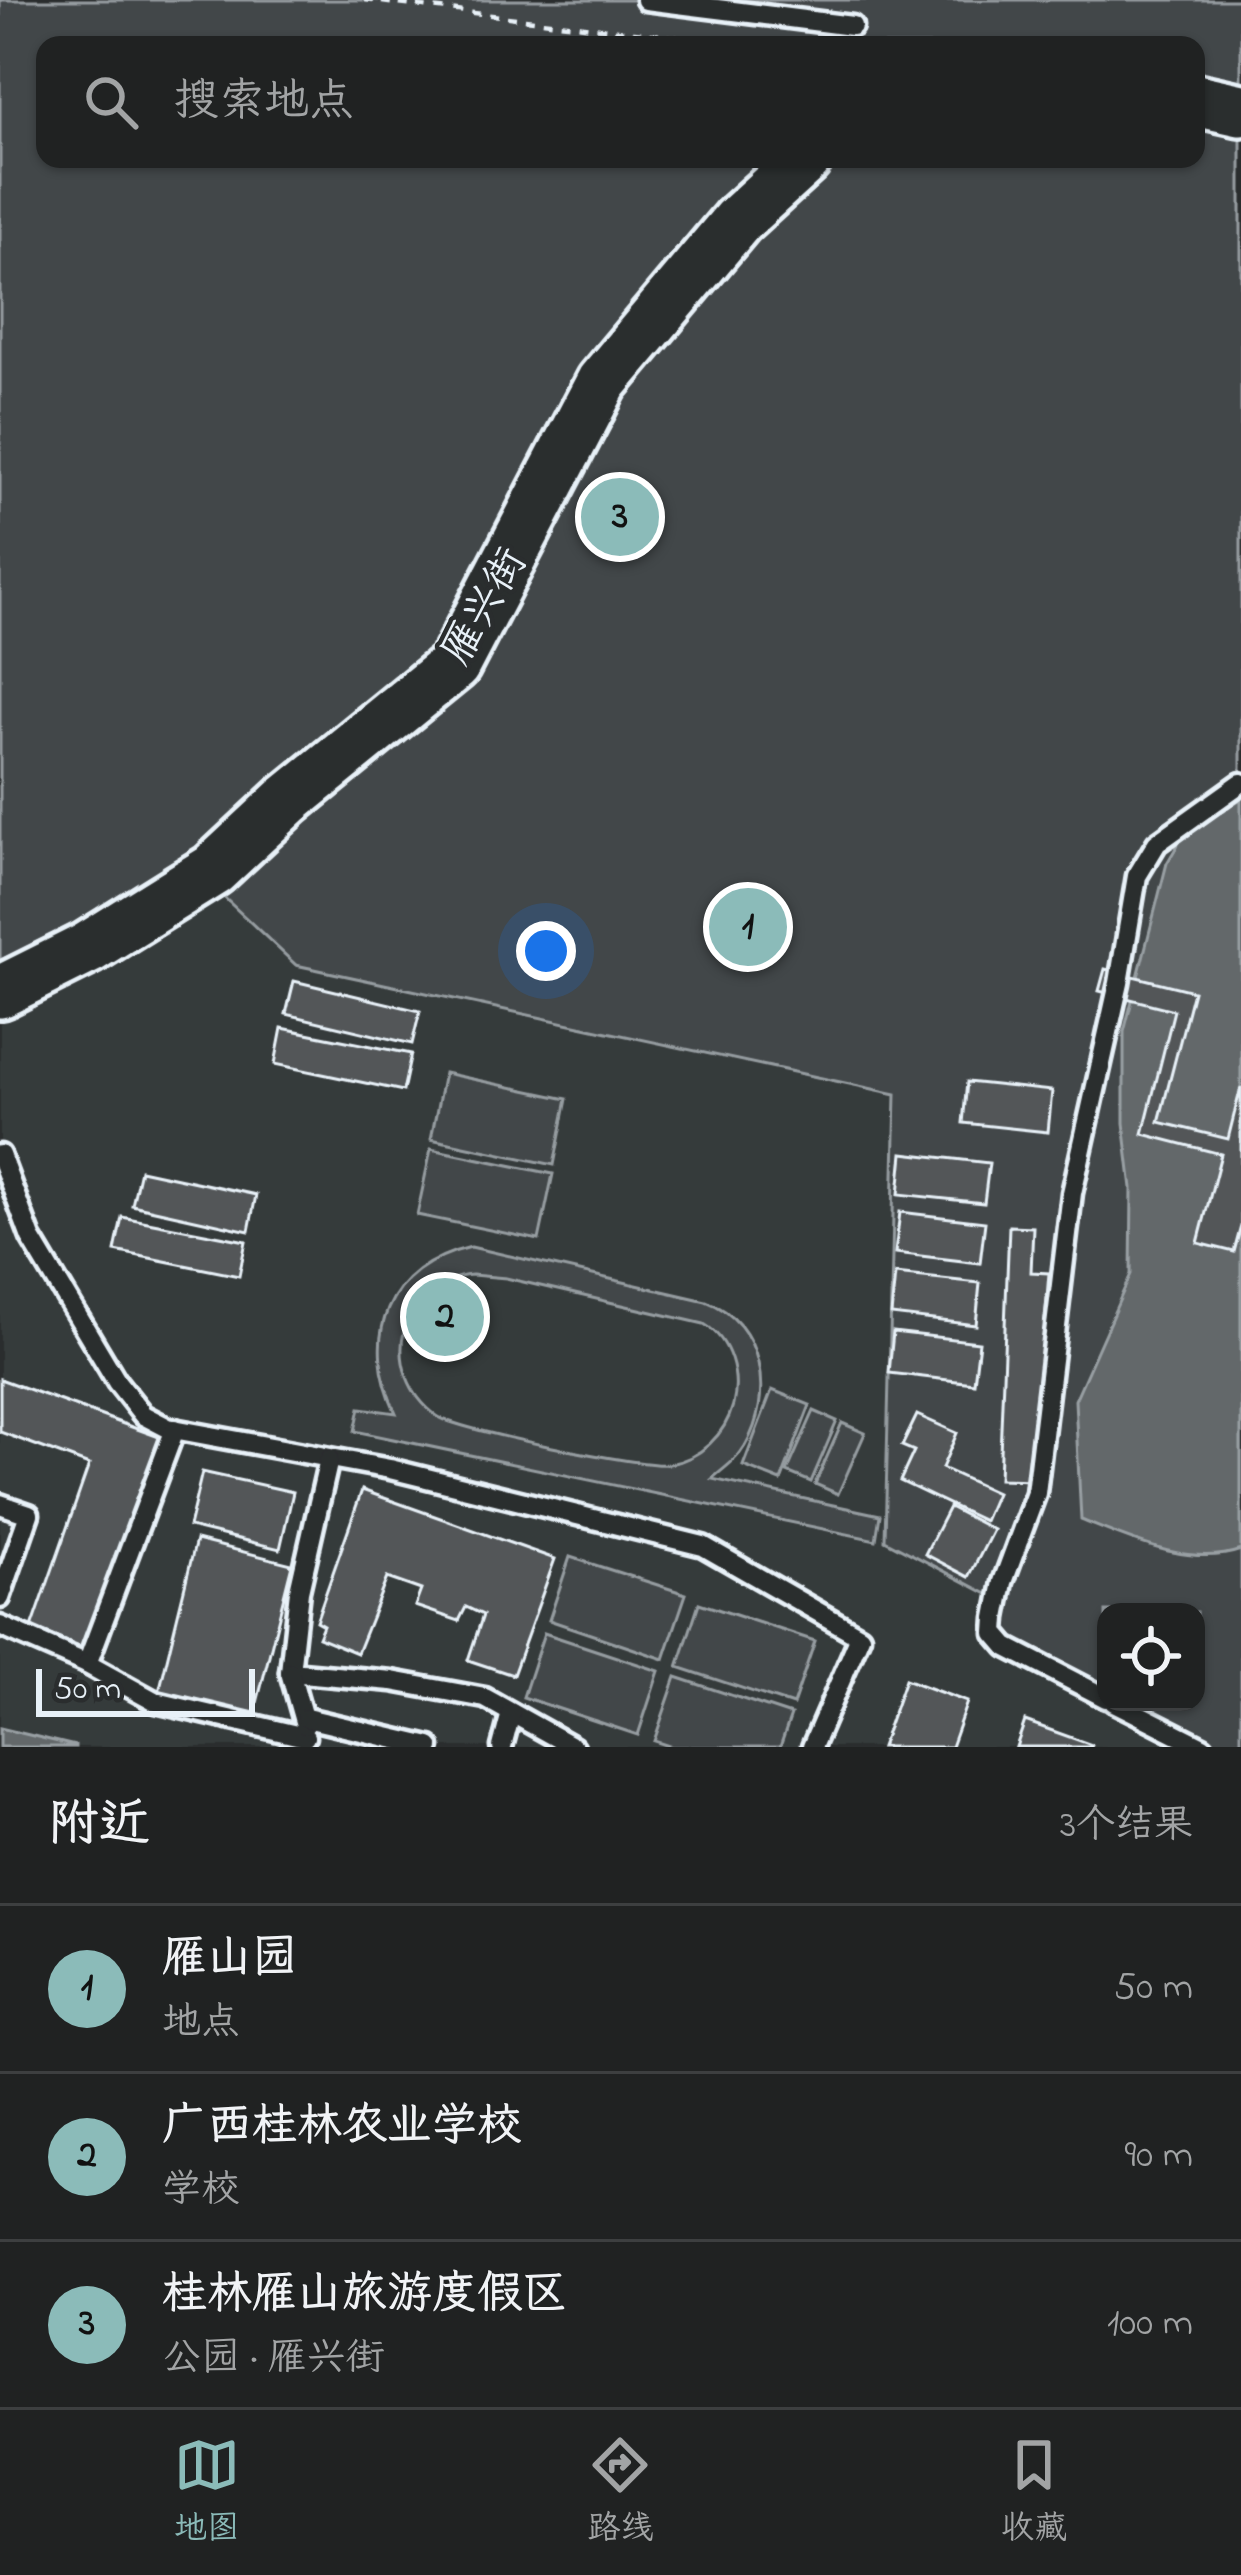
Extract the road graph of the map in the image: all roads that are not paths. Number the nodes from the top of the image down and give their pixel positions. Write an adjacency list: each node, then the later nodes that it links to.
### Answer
1 (646, 0): 2 (lane)
2 (852, 26)
3 (1205, 102): 4 (street)
4 (1241, 110)
5 (795, 168): 7 (street, 雁兴街)
6 (1241, 783): 16 (lane)
7 (0, 992)
8 (0, 1155): 9 (lane)
9 (175, 1430): 10 (lane); 14 (lane)
10 (329, 1459): 15 (lane); 23 (lane)
11 (0, 1504): 12 (lane)
12 (0, 1598)
13 (0, 1626): 14 (lane)
14 (87, 1664): 19 (lane)
15 (290, 1672): 18 (lane); 19 (lane)
16 (1097, 1693)
17 (1132, 1711): 24 (lane)
18 (511, 1713): 21 (lane); 22 (lane)
19 (305, 1734): 20 (lane)
20 (430, 1747)
21 (502, 1747)
22 (573, 1747)
23 (812, 1747)
24 (1203, 1747)

